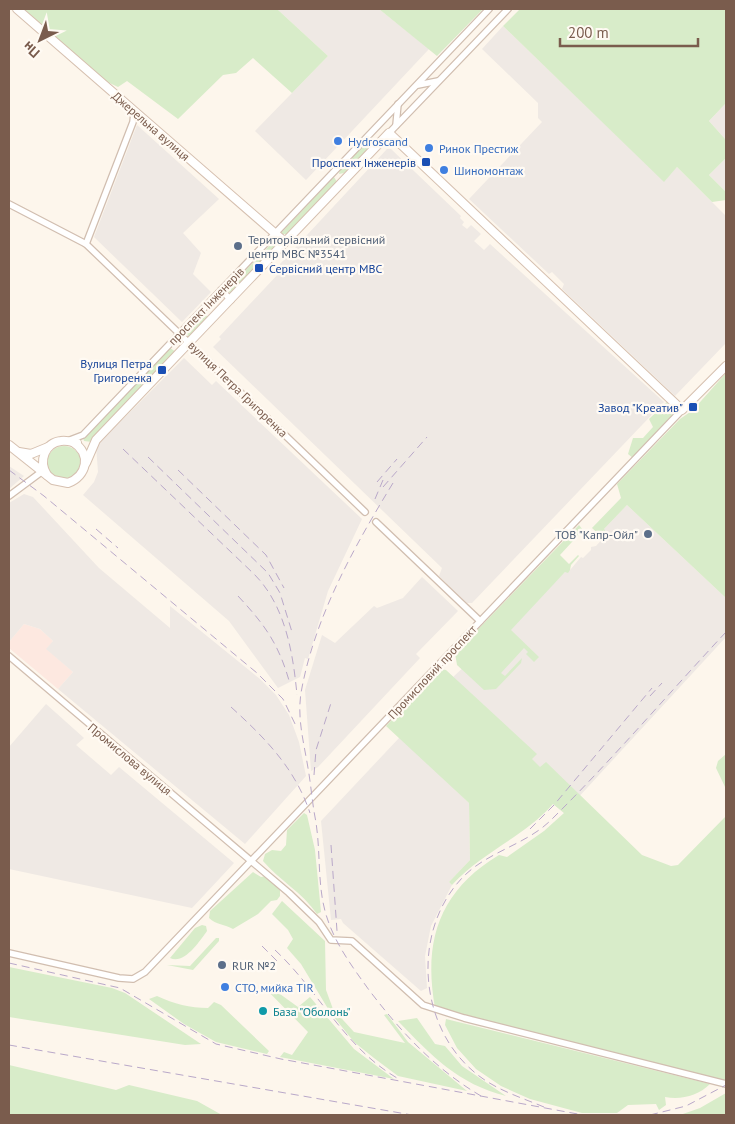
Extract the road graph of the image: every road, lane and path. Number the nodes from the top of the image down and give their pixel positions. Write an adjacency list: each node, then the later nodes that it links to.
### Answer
1 (17, 9): 7 (street, Джерельна вулиця)
2 (489, 9): 5 (street, проспект Інженерів)
3 (505, 10): 4 (street)
4 (440, 80): 5 (street); 8 (street)
5 (415, 86): 6 (street, проспект Інженерів)
6 (398, 104): 8 (street); 11 (street, проспект Інженерів)
7 (134, 113): 11 (street, Джерельна вулиця); 13 (street)
8 (396, 125): 9 (street)
9 (389, 133): 12 (street, проспект Інженерів); 21 (street)
10 (9, 204): 13 (street, вулиця Петра Григоренка)
11 (276, 233): 12 (street, Джерельна вулиця); 14 (street, проспект Інженерів)
12 (286, 242): 15 (street, проспект Інженерів)
13 (86, 244): 18 (street, вулиця Петра Григоренка)
14 (221, 290): 15 (street); 16 (street, проспект Інженерів)
15 (232, 300): 17 (street, проспект Інженерів)
16 (203, 309): 17 (street); 18 (street, проспект Інженерів)
17 (213, 320): 19 (street, проспект Інженерів)
18 (180, 334): 19 (street, вулиця Петра Григоренка); 22 (street, проспект Інженерів)
19 (190, 343): 24 (street, проспект Інженерів); 30 (street, вулиця Петра Григоренка)
20 (726, 366): 21 (street, Промисловий проспект)
21 (682, 410): 32 (street, Промисловий проспект)
22 (62, 440): 23 (street); 25 (street)
23 (73, 442): 24 (street); 27 (street)
24 (93, 443): 27 (street, проспект Інженерів)
25 (51, 445): 26 (street); 28 (street)
26 (11, 447): 28 (street)
27 (86, 463): 28 (street)
28 (45, 473): 29 (street)
29 (9, 496)
30 (365, 512)
31 (376, 522): 32 (street)
32 (480, 621): 34 (street, Промисловий проспект)
33 (9, 656): 34 (street, Промислова вулиця)
34 (252, 861): 35 (street, Промислова вулиця); 37 (street, Промисловий проспект)
35 (328, 938): 36 (street); 38 (street)
36 (328, 946)
37 (9, 953)
38 (726, 1084)

